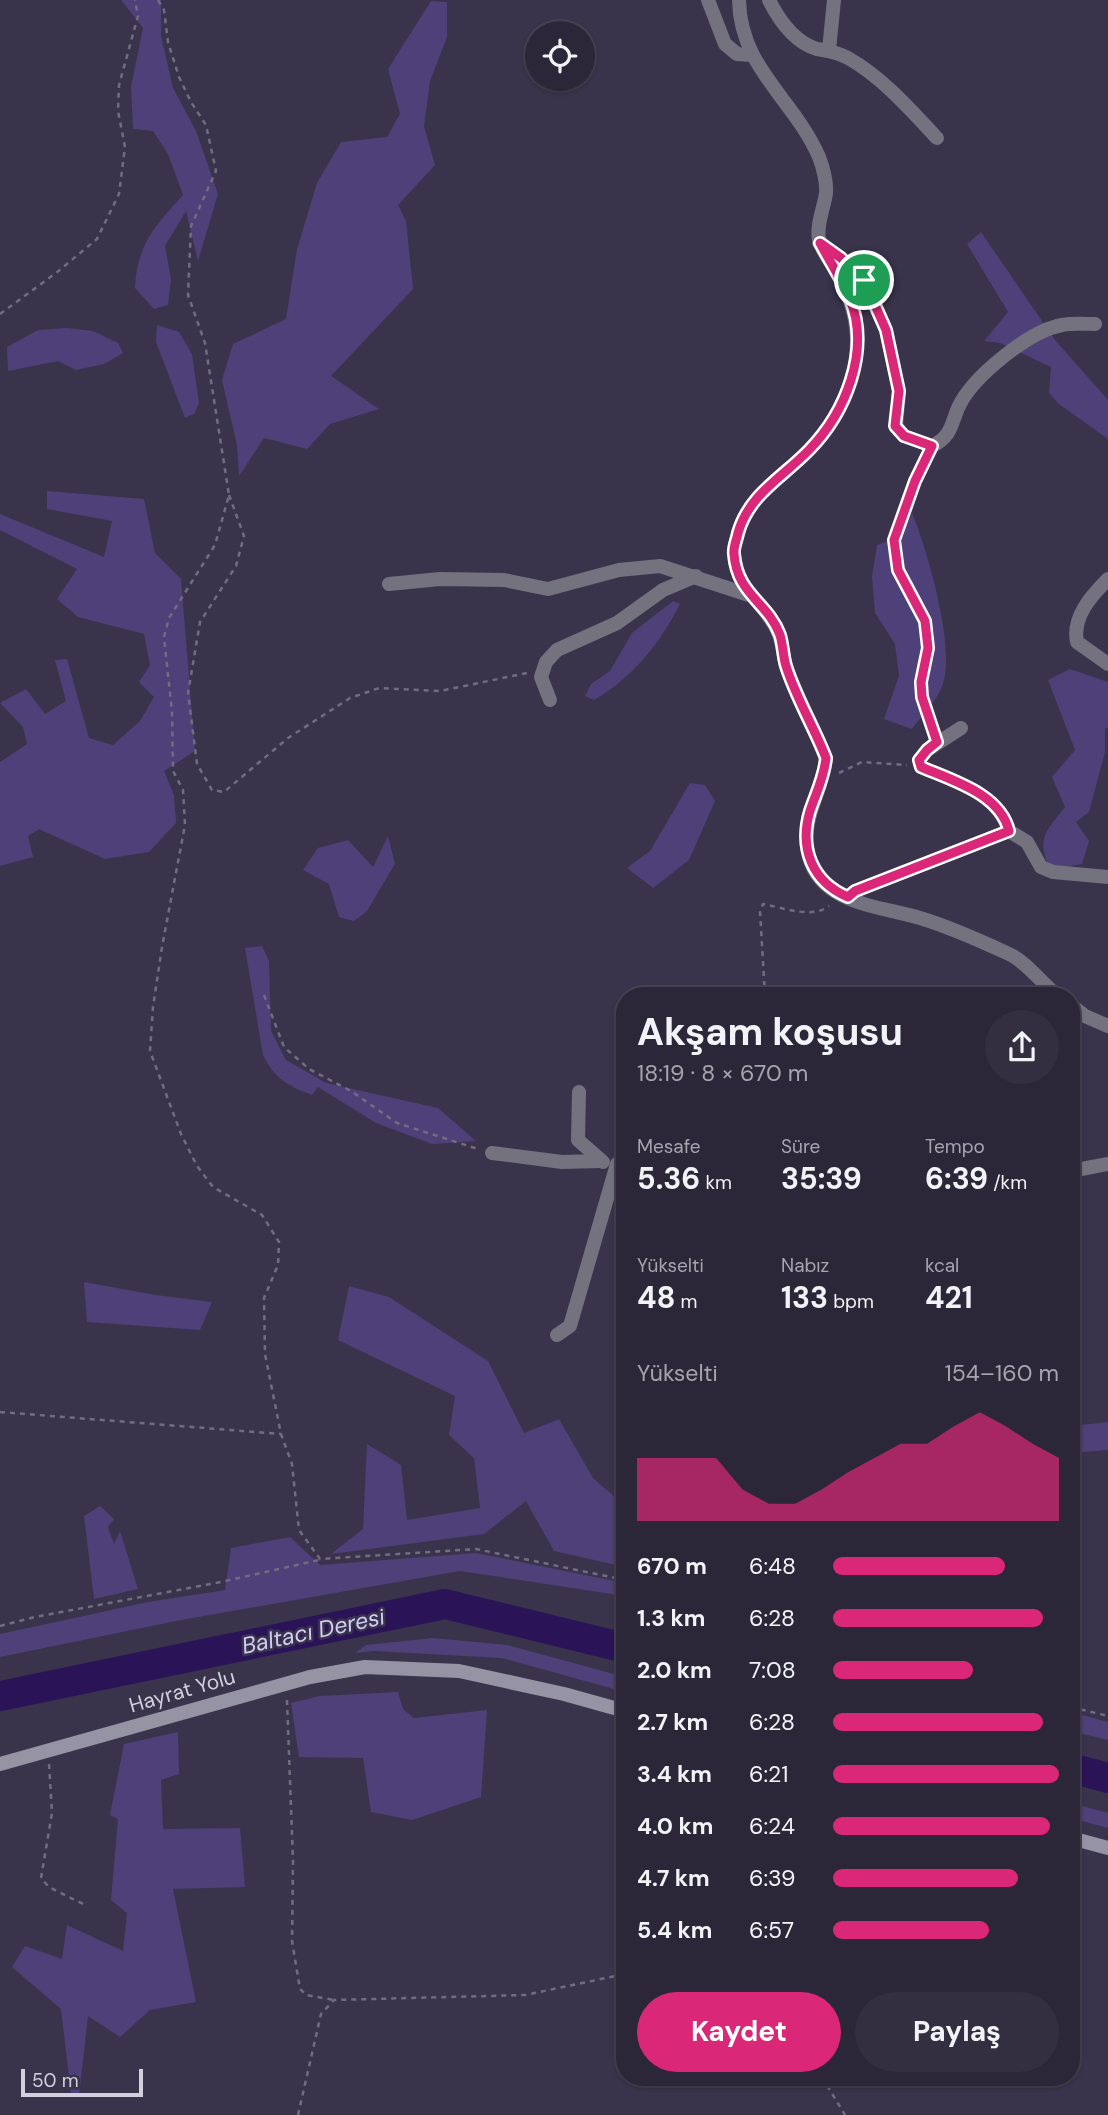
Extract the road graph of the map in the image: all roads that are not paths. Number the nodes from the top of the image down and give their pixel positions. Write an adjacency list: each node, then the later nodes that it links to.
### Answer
1 (708, 0): 6 (street)
2 (740, 0): 6 (street)
3 (769, 0): 5 (street)
4 (834, 0): 5 (street)
5 (829, 50): 7 (street)
6 (751, 55): 8 (street)
7 (937, 138)
8 (820, 243): 9 (street); 13 (street)
9 (1095, 324)
10 (696, 576): 12 (street); 13 (street); 15 (street)
11 (1108, 579): 14 (street)
12 (389, 584)
13 (749, 595): 19 (street)
14 (1108, 664)
15 (550, 700)
16 (961, 728): 17 (street)
17 (1009, 831): 18 (street); 19 (street)
18 (1108, 877)
19 (845, 896): 20 (street)
20 (1048, 987)
21 (1080, 1012): 22 (street)
22 (1108, 1026)
23 (579, 1093): 25 (street)
24 (492, 1153): 25 (street)
25 (600, 1161): 26 (street)
26 (616, 1164)
27 (1102, 1165): 28 (street); 29 (street)
28 (1080, 1169)
29 (1080, 1177)
30 (616, 1181): 31 (street)
31 (557, 1335)
32 (616, 1708): 33 (main road, Hayrat Yolu)
33 (0, 1764)
34 (1080, 1840): 35 (main road)
35 (1108, 1848)

